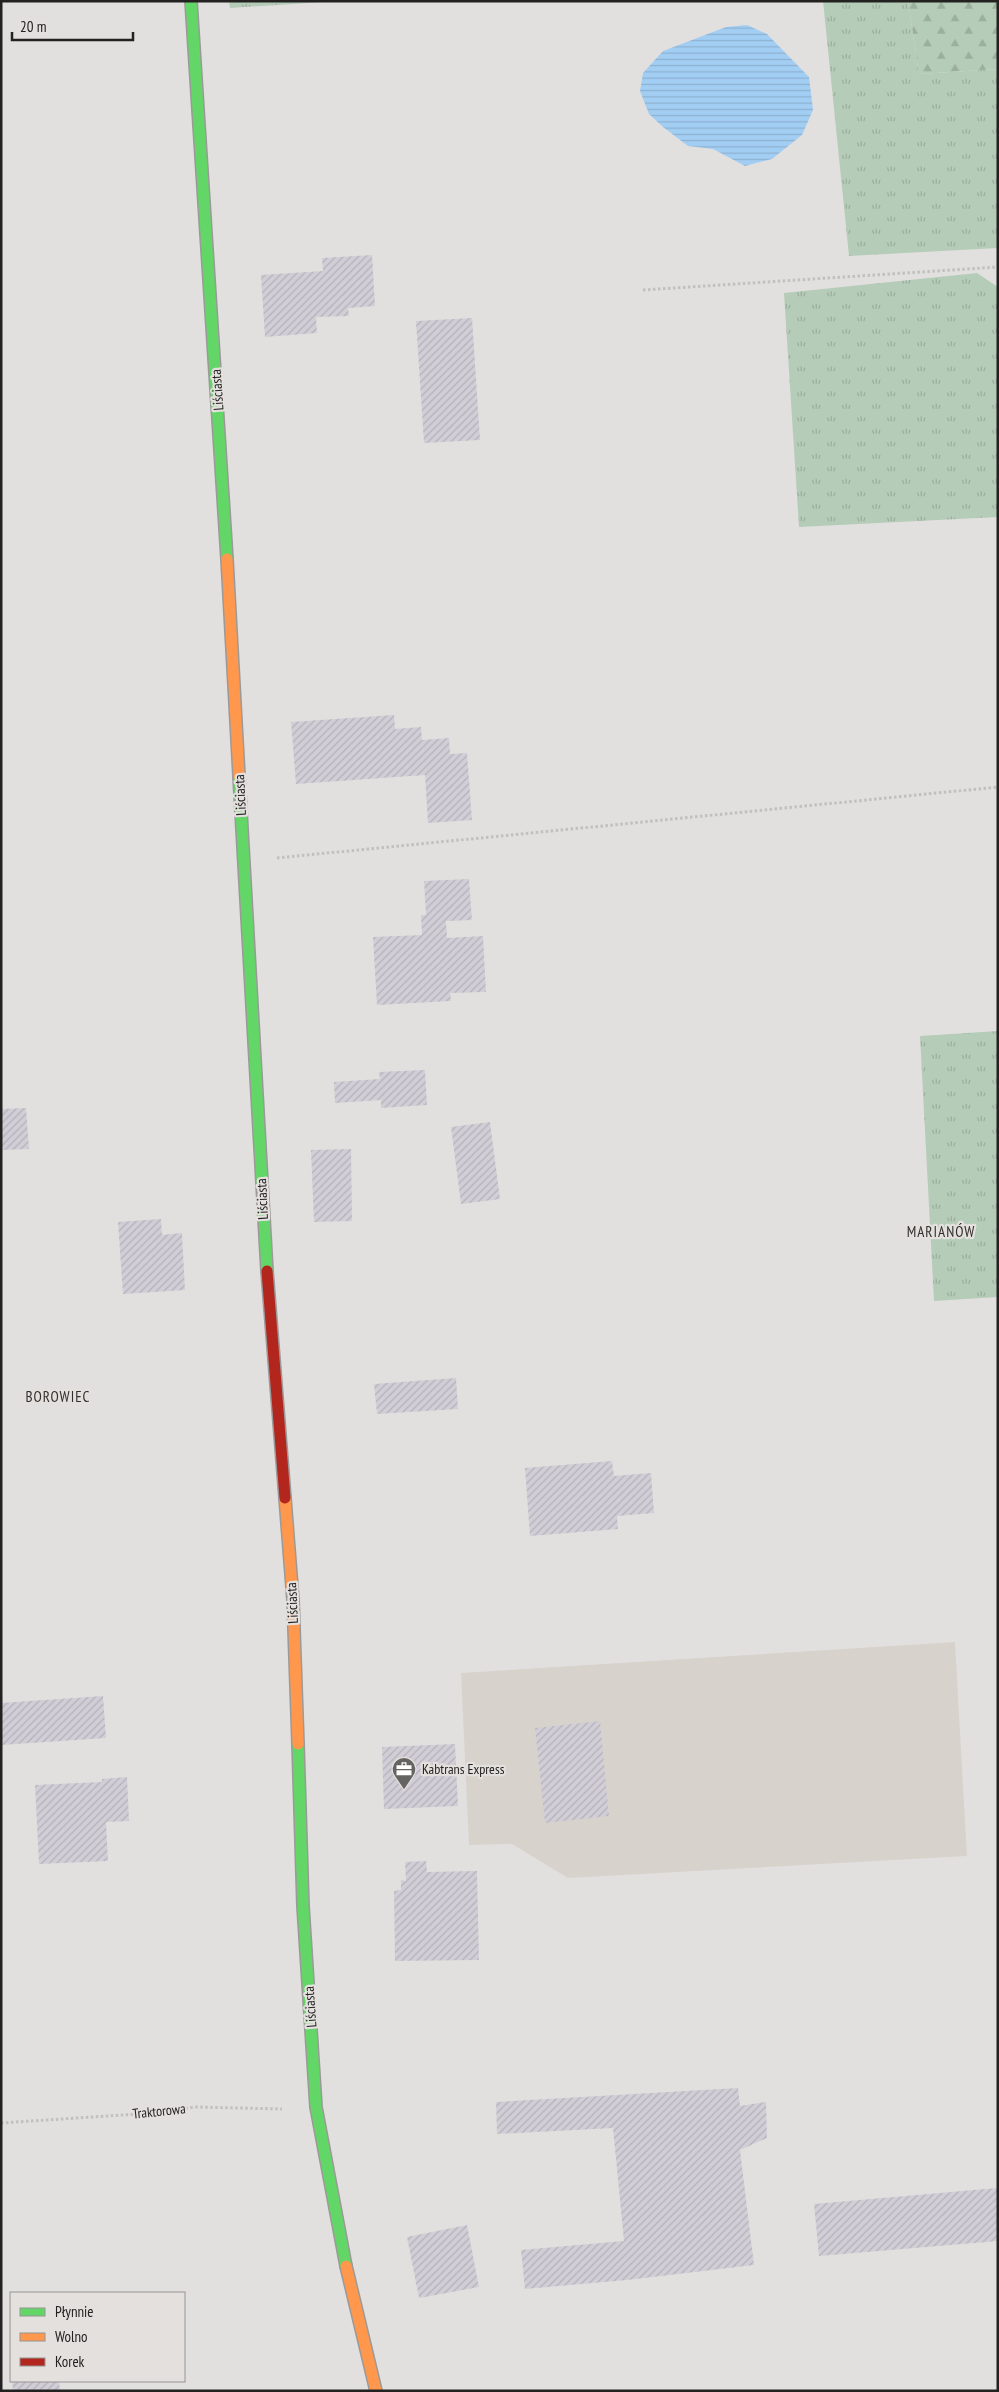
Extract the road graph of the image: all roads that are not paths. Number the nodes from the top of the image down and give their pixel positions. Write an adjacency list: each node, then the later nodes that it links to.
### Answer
1 (191, 1): 2 (street, Liściasta)
2 (376, 2391)

